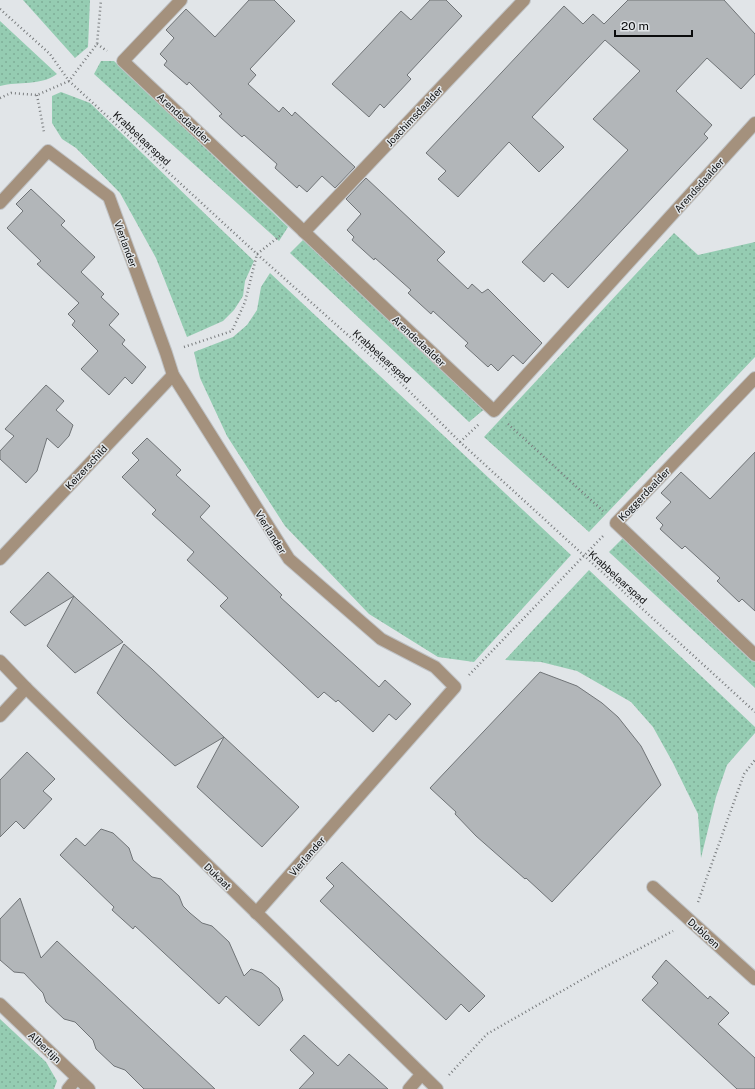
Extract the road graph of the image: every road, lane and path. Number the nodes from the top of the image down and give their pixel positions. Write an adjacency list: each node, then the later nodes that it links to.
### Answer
1 (101, 0): 5 (path)
2 (181, 0): 11 (street, Arendsdaalder)
3 (524, 0): 12 (street, Joachimsdaalder)
4 (0, 9): 5 (path, Krabbelaarspad)
5 (70, 82): 6 (path); 13 (path, Krabbelaarspad)
6 (38, 95): 7 (path); 9 (path)
7 (0, 98)
8 (755, 123): 17 (street, Arendsdaalder)
9 (48, 151): 10 (street); 14 (street, Vierlander)
10 (0, 202)
11 (295, 223): 12 (street, Arendsdaalder); 13 (path)
12 (304, 232): 17 (street, Arendsdaalder)
13 (257, 254): 14 (path); 18 (path, Krabbelaarspad)
14 (166, 353): 15 (street, Vierlander)
15 (172, 375): 21 (street, Keizerschild); 24 (street, Vierlander)
16 (755, 378): 19 (street, Koggerdaalder)
17 (494, 411): 18 (path); 19 (path)
18 (460, 442): 20 (path, Krabbelaarspad)
19 (616, 523): 20 (path); 22 (street, Koggerdaalder)
20 (584, 557): 24 (path); 26 (path, Krabbelaarspad)
21 (0, 559)
22 (755, 655)
23 (0, 661): 25 (street, Dukaat)
24 (455, 687): 30 (street, Vierlander)
25 (26, 688): 27 (street); 30 (street, Dukaat)
26 (755, 712)
27 (0, 716)
28 (755, 760): 31 (path)
29 (653, 887): 31 (street, Dubloen)
30 (256, 913): 34 (street, Dukaat)
31 (692, 922): 32 (street, Dubloen); 39 (path)
32 (755, 979)
33 (0, 1004): 35 (street, Albertijn)
34 (421, 1075): 38 (street); 39 (street, Dukaat)
35 (77, 1078): 36 (street); 37 (street, Albertijn)
36 (68, 1089)
37 (89, 1089)
38 (409, 1089)
39 (436, 1089)

